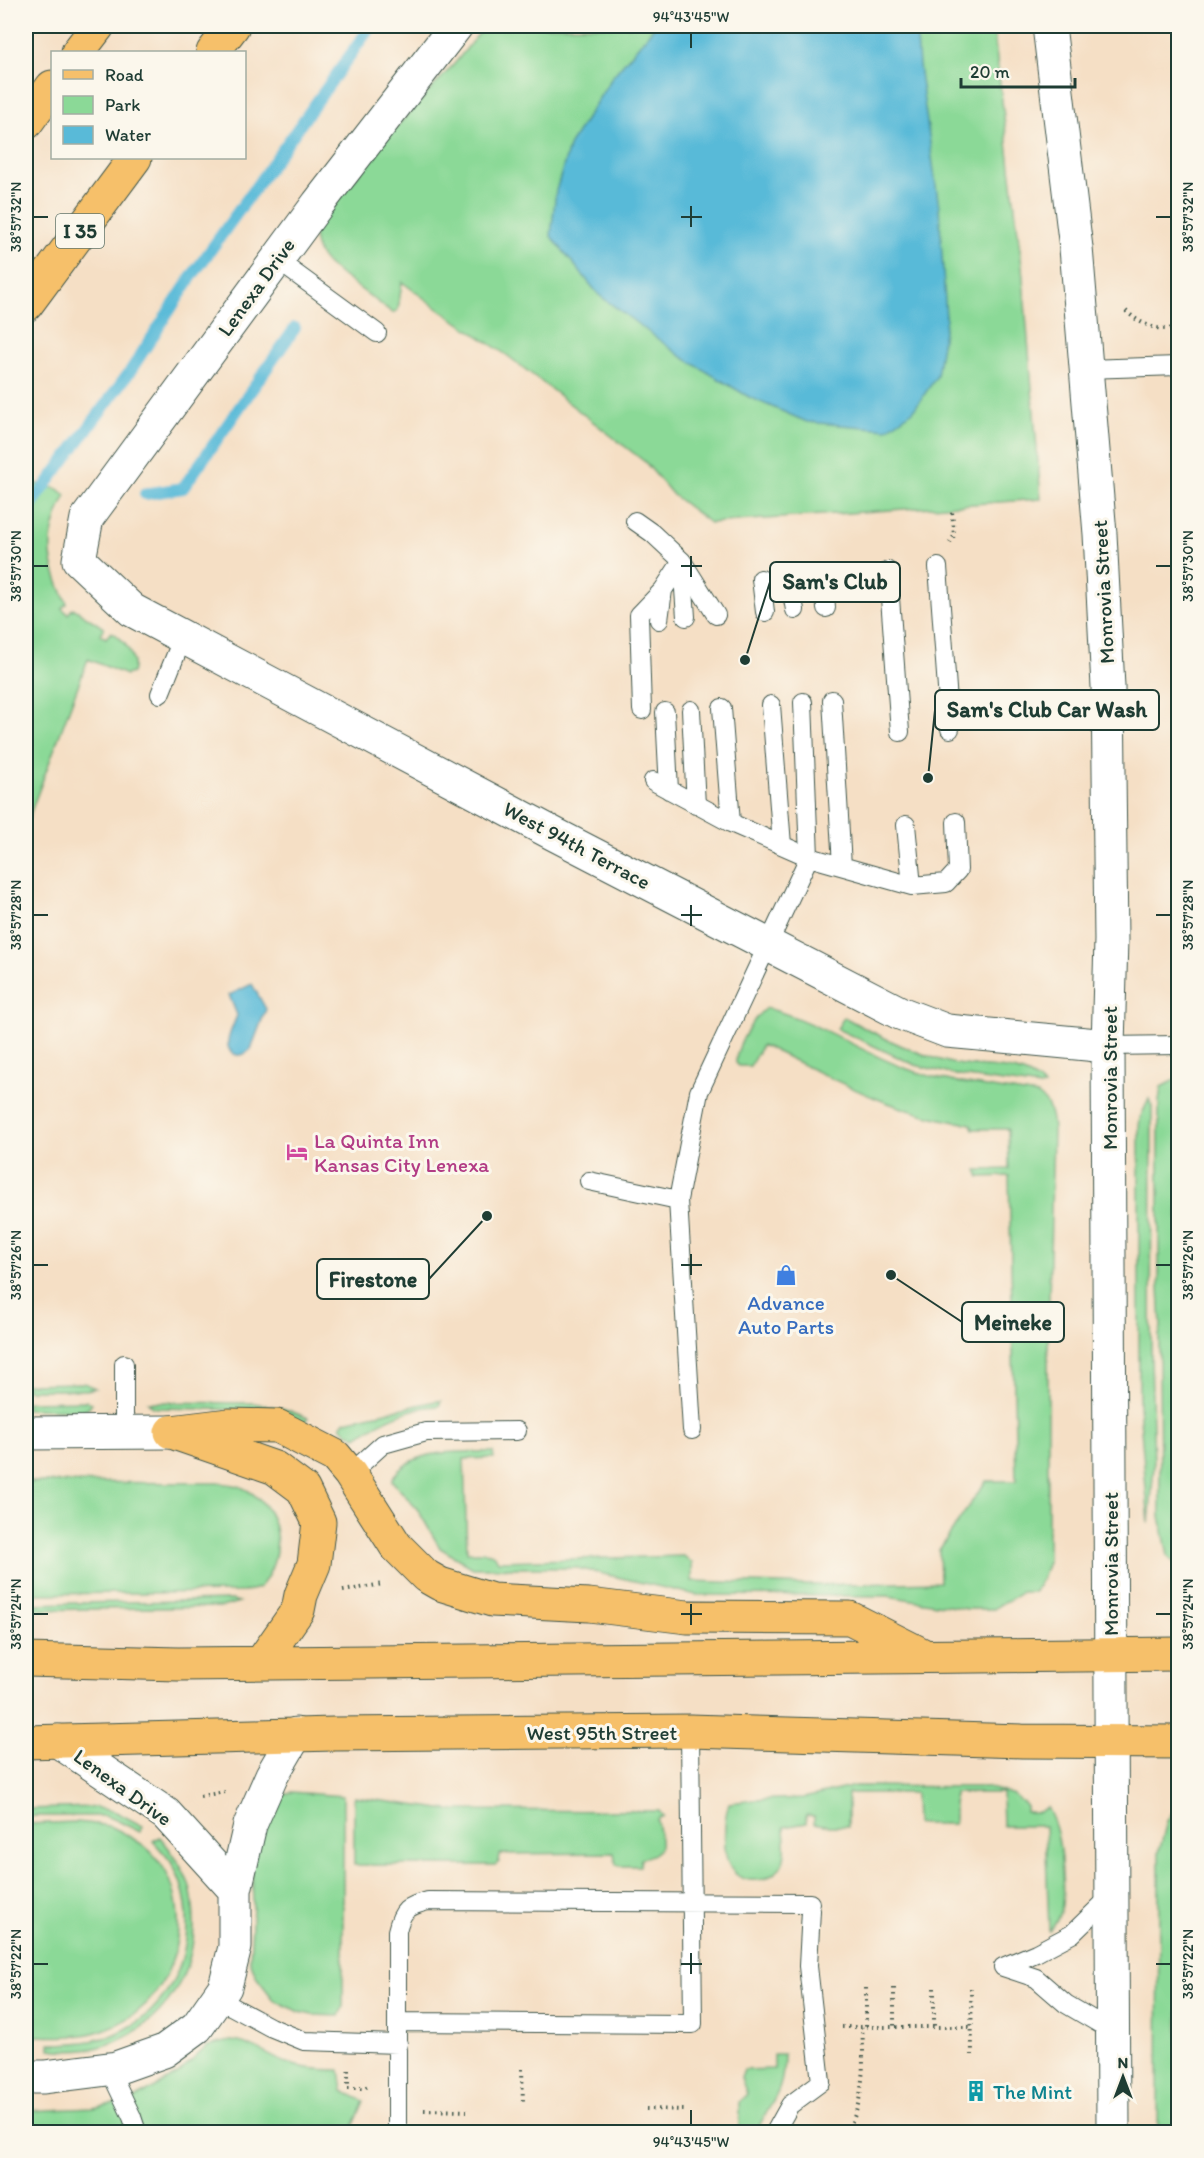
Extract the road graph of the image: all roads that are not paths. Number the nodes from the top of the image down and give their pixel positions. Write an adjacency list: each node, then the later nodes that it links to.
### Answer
1 (98, 26): 5 (main road)
2 (233, 26): 6 (main road)
3 (456, 26): 10 (street, Lenexa Drive)
4 (1049, 26): 14 (street, Monrovia Street)
5 (79, 51)
6 (214, 51)
7 (51, 88): 8 (main road)
8 (26, 123)
9 (134, 159): 11 (main road, I 35)
10 (277, 260): 12 (lane); 16 (street, Lenexa Drive)
11 (26, 305)
12 (377, 333)
13 (1179, 366): 14 (lane)
14 (1086, 369): 53 (street, Monrovia Street)
15 (635, 521): 17 (lane)
16 (79, 560): 30 (street, West 94th Terrace)
17 (682, 561): 23 (lane); 27 (lane); 28 (lane)
18 (938, 567): 39 (lane)
19 (888, 571): 40 (lane)
20 (824, 575): 24 (lane)
21 (789, 577): 25 (lane)
22 (761, 579): 26 (lane)
23 (663, 590): 29 (lane); 36 (lane)
24 (826, 608)
25 (795, 610)
26 (765, 612)
27 (716, 615)
28 (686, 617)
29 (659, 620)
30 (183, 637): 31 (lane); 51 (street, West 94th Terrace)
31 (160, 694)
32 (832, 700): 49 (lane)
33 (803, 702): 48 (lane)
34 (771, 705): 47 (lane)
35 (722, 708): 45 (lane)
36 (642, 710)
37 (691, 710): 43 (lane)
38 (665, 712): 42 (lane)
39 (950, 729)
40 (900, 732)
41 (653, 781): 42 (lane)
42 (669, 790): 43 (lane)
43 (696, 805): 45 (lane)
44 (956, 822): 50 (lane)
45 (731, 823): 47 (lane)
46 (906, 825): 50 (lane)
47 (782, 845): 48 (lane)
48 (809, 858): 49 (lane); 51 (lane)
49 (842, 866): 50 (lane)
50 (912, 886)
51 (770, 946): 53 (street, West 94th Terrace); 55 (lane)
52 (1179, 1045): 53 (lane)
53 (1108, 1046): 63 (street, Monrovia Street)
54 (589, 1181): 55 (lane)
55 (678, 1200): 57 (lane)
56 (124, 1364): 59 (lane)
57 (692, 1430)
58 (517, 1431): 62 (lane)
59 (124, 1432): 60 (street); 61 (street)
60 (171, 1432): 62 (main road); 67 (main road)
61 (26, 1433)
62 (350, 1474): 65 (main road)
63 (1110, 1654): 64 (main road); 65 (main road); 71 (street, Monrovia Street)
64 (1179, 1654)
65 (925, 1656): 67 (main road)
66 (26, 1660): 67 (main road)
67 (261, 1663)
68 (690, 1731): 69 (main road, West 95th Street); 71 (main road, West 95th Street); 76 (lane)
69 (296, 1734): 70 (main road, West 95th Street); 74 (street)
70 (58, 1741): 72 (main road, West 95th Street); 74 (street, Lenexa Drive)
71 (1111, 1741): 73 (main road, West 95th Street); 75 (street, Monrovia Street)
72 (26, 1742)
73 (1179, 1742)
74 (235, 1890): 77 (street)
75 (1112, 1895): 79 (street, Monrovia Street); 79 (lane)
76 (691, 1901): 78 (lane); 78 (lane); 85 (lane)
77 (218, 1999): 80 (lane); 81 (street)
78 (398, 2022): 80 (lane)
79 (1112, 2031): 86 (street, Monrovia Street)
80 (398, 2044): 84 (lane)
81 (109, 2069): 82 (street); 83 (lane)
82 (26, 2077)
83 (137, 2133)
84 (397, 2133)
85 (775, 2133)
86 (1113, 2133)

